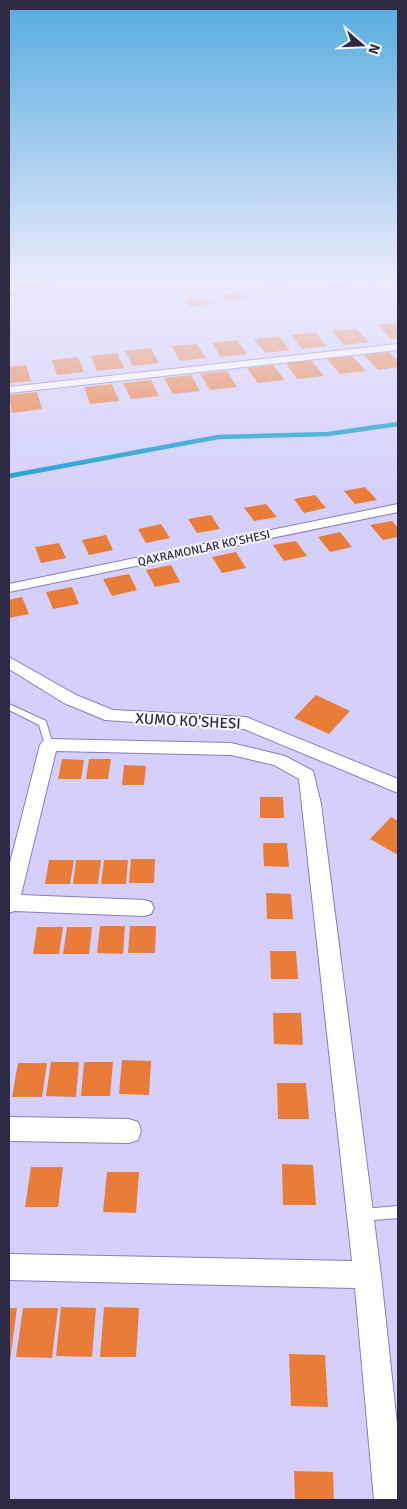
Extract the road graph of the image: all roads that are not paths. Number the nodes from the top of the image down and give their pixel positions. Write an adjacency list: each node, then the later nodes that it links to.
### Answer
1 (341, 352): 2 (street)
2 (9, 390)
3 (398, 508): 4 (street, QAXRAMONLAR KO'SHESI)
4 (9, 588)
5 (12, 668): 8 (street, XUMO KO'SHESI)
6 (9, 707): 7 (lane)
7 (49, 745): 9 (street); 14 (street)
8 (398, 786)
9 (9, 904): 10 (street)
10 (144, 908)
11 (9, 1128): 12 (street)
12 (129, 1131)
13 (398, 1212): 14 (lane)
14 (360, 1215): 16 (street)
15 (9, 1267): 16 (street)
16 (367, 1275): 17 (street)
17 (390, 1500)

